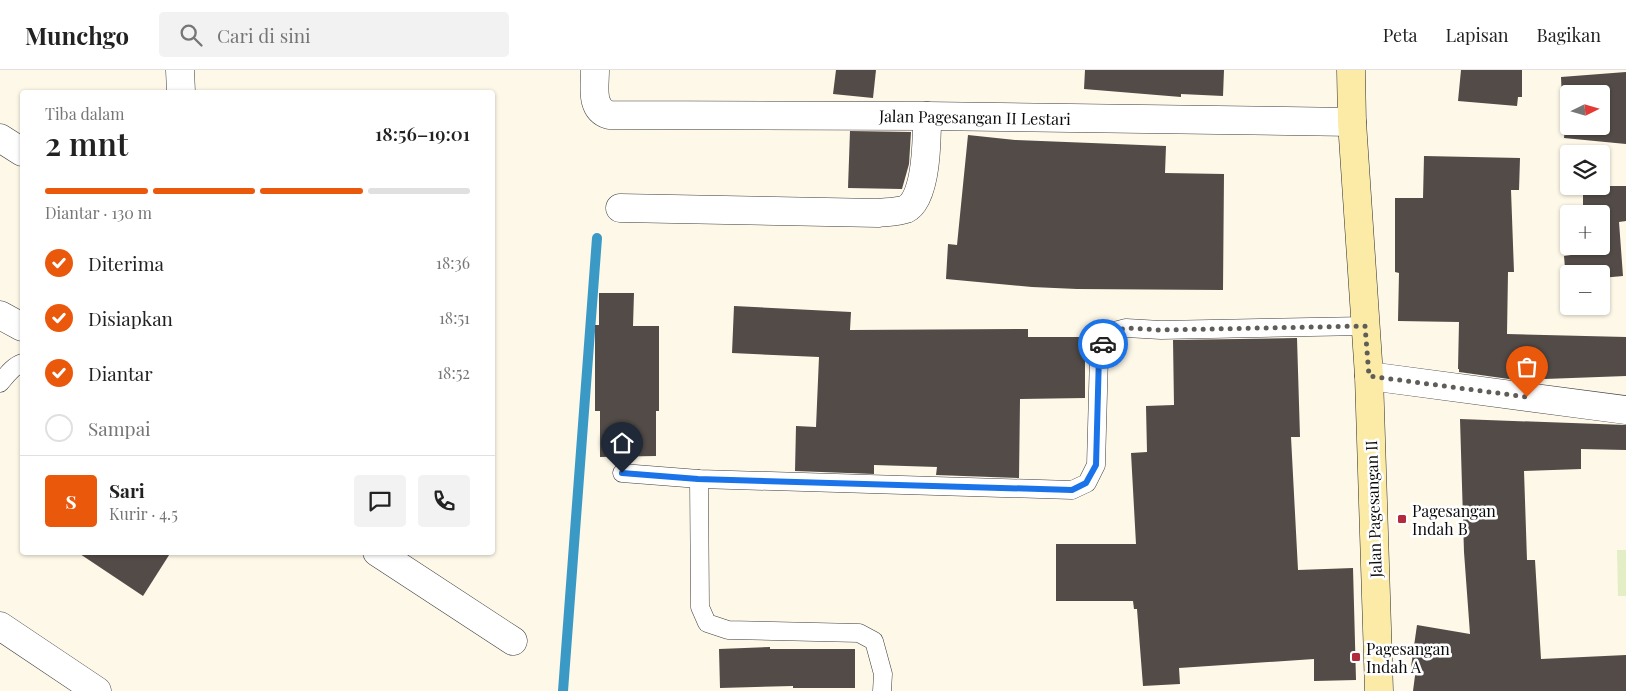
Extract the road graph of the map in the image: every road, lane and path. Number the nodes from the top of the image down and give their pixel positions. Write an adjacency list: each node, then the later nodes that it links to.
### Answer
1 (180, 70): 4 (street)
2 (595, 70): 5 (street, Jalan Pagesangan II Lestari)
3 (1351, 70): 6 (street, Jalan Pagesangan II)
4 (181, 90)
5 (928, 116): 6 (street, Jalan Pagesangan II Lestari); 9 (street)
6 (1352, 122): 11 (street, Jalan Pagesangan II)
7 (0, 138): 8 (street)
8 (20, 151)
9 (620, 208)
10 (0, 315): 12 (street)
11 (1365, 326): 14 (street, Jalan Pagesangan II); 18 (lane)
12 (20, 327)
13 (20, 364): 15 (lane)
14 (1369, 376): 16 (street); 24 (street, Jalan Pagesangan II)
15 (0, 383)
16 (1626, 410)
17 (622, 473): 18 (lane)
18 (698, 479): 23 (lane)
19 (382, 555): 21 (street)
20 (0, 626): 22 (street)
21 (513, 641)
22 (97, 691)
23 (882, 691)
24 (1378, 691)

